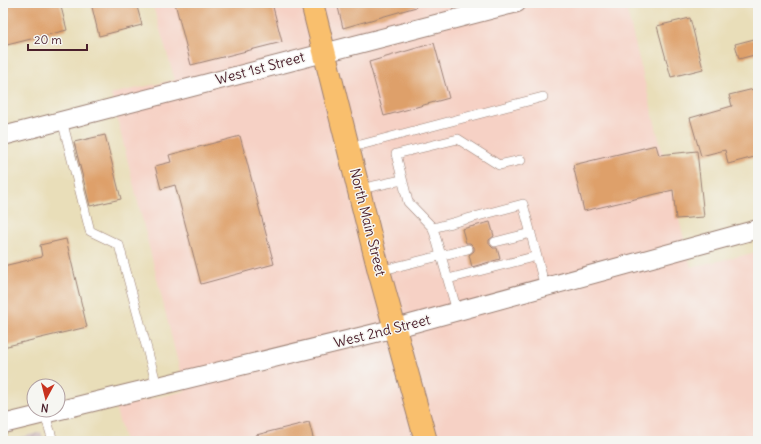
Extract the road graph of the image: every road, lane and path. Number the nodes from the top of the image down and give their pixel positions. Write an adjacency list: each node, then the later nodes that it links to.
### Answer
1 (312, 3): 3 (main road, North Main Street)
2 (517, 3): 3 (street, West 1st Street)
3 (324, 52): 5 (street, West 1st Street); 7 (main road, North Main Street)
4 (543, 97): 7 (lane)
5 (62, 120): 6 (street, West 1st Street); 23 (lane)
6 (3, 136)
7 (349, 148): 10 (main road, North Main Street)
8 (521, 160): 9 (lane)
9 (402, 180): 10 (lane); 11 (lane)
10 (360, 189): 18 (main road, North Main Street)
11 (433, 228): 13 (lane); 16 (lane)
12 (758, 229): 20 (street, West 2nd Street)
13 (531, 232): 14 (lane); 17 (lane)
14 (495, 242)
15 (468, 249): 16 (lane)
16 (441, 256): 18 (lane); 19 (lane)
17 (536, 256): 19 (lane); 20 (lane)
18 (379, 271): 22 (main road, North Main Street)
19 (448, 279): 21 (lane)
20 (546, 287): 21 (street, West 2nd Street)
21 (458, 311): 22 (street, West 2nd Street)
22 (396, 328): 23 (street, West 2nd Street); 29 (main road, North Main Street)
23 (157, 386): 24 (street, West 2nd Street)
24 (66, 409)
25 (29, 418): 27 (street, West 2nd Street)
26 (47, 418): 28 (lane)
27 (3, 424)
28 (53, 441)
29 (426, 441)

